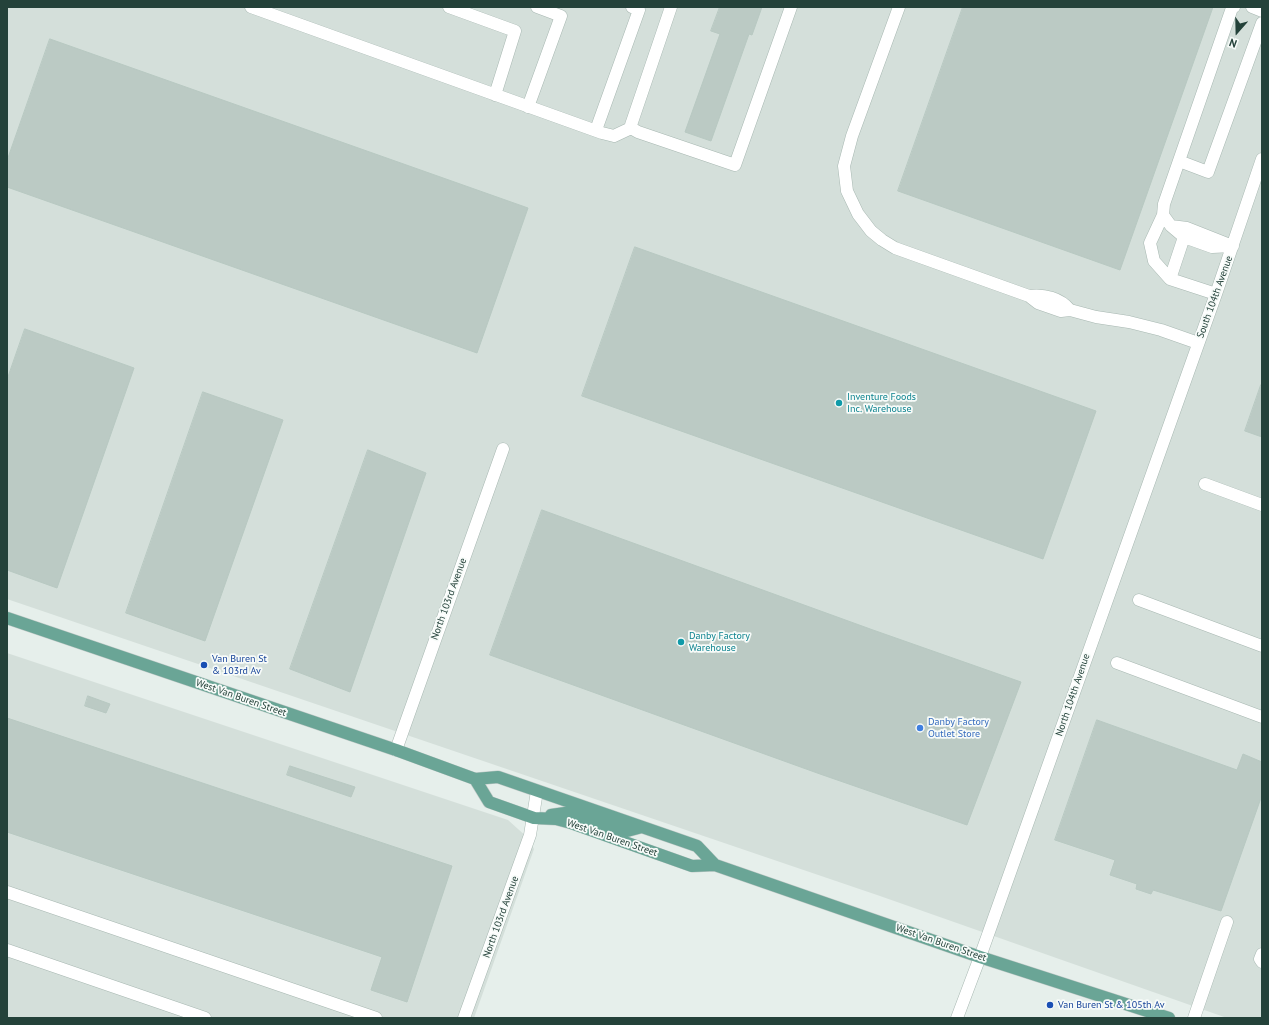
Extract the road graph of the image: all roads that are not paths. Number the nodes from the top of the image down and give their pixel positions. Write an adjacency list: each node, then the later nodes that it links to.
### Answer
1 (251, 7): 12 (street)
2 (449, 7): 12 (street)
3 (537, 7): 13 (street)
4 (632, 7): 15 (street)
5 (671, 7): 14 (street)
6 (791, 7): 14 (street)
7 (899, 7): 24 (street)
8 (1234, 7): 17 (street)
9 (1252, 7): 10 (street)
10 (1262, 11)
11 (1262, 23): 17 (street)
12 (496, 95): 13 (street)
13 (528, 107): 15 (street)
14 (631, 128): 15 (street)
15 (596, 130)
16 (1262, 158): 21 (street, South 104th Avenue)
17 (1179, 161): 18 (street)
18 (1164, 215): 19 (street); 22 (street)
19 (1171, 226): 20 (street); 21 (street)
20 (1184, 237): 21 (street); 22 (street)
21 (1233, 246): 23 (street, South 104th Avenue)
22 (1170, 279): 23 (street)
23 (1216, 294): 24 (street, South 104th Avenue)
24 (1198, 343): 25 (street, South 104th Avenue)
25 (1166, 434): 44 (street, North 104th Avenue)
26 (503, 449): 34 (street, North 103rd Avenue)
27 (1205, 484): 28 (street)
28 (1262, 505)
29 (1139, 600): 31 (street)
30 (7, 618): 34 (main road, West Van Buren Street)
31 (1262, 646)
32 (1117, 663): 33 (street)
33 (1262, 717)
34 (396, 750): 35 (main road, West Van Buren Street)
35 (475, 779): 36 (main road, West Van Buren Street); 37 (main road, West Van Buren Street)
36 (537, 791): 37 (street, North 103rd Avenue); 38 (main road, West Van Buren Street)
37 (534, 818): 38 (main road); 39 (main road, West Van Buren Street); 48 (street, North 103rd Avenue)
38 (642, 827): 39 (main road, West Van Buren Street)
39 (715, 865): 44 (main road, West Van Buren Street)
40 (7, 892): 47 (street)
41 (1227, 922): 51 (street)
42 (7, 950): 46 (street)
43 (1262, 954): 45 (street)
44 (980, 957): 49 (street, North 104th Avenue); 50 (main road, West Van Buren Street)
45 (1262, 962)
46 (205, 1018)
47 (376, 1018)
48 (464, 1018)
49 (957, 1018)
50 (1169, 1018)
51 (1194, 1018)

